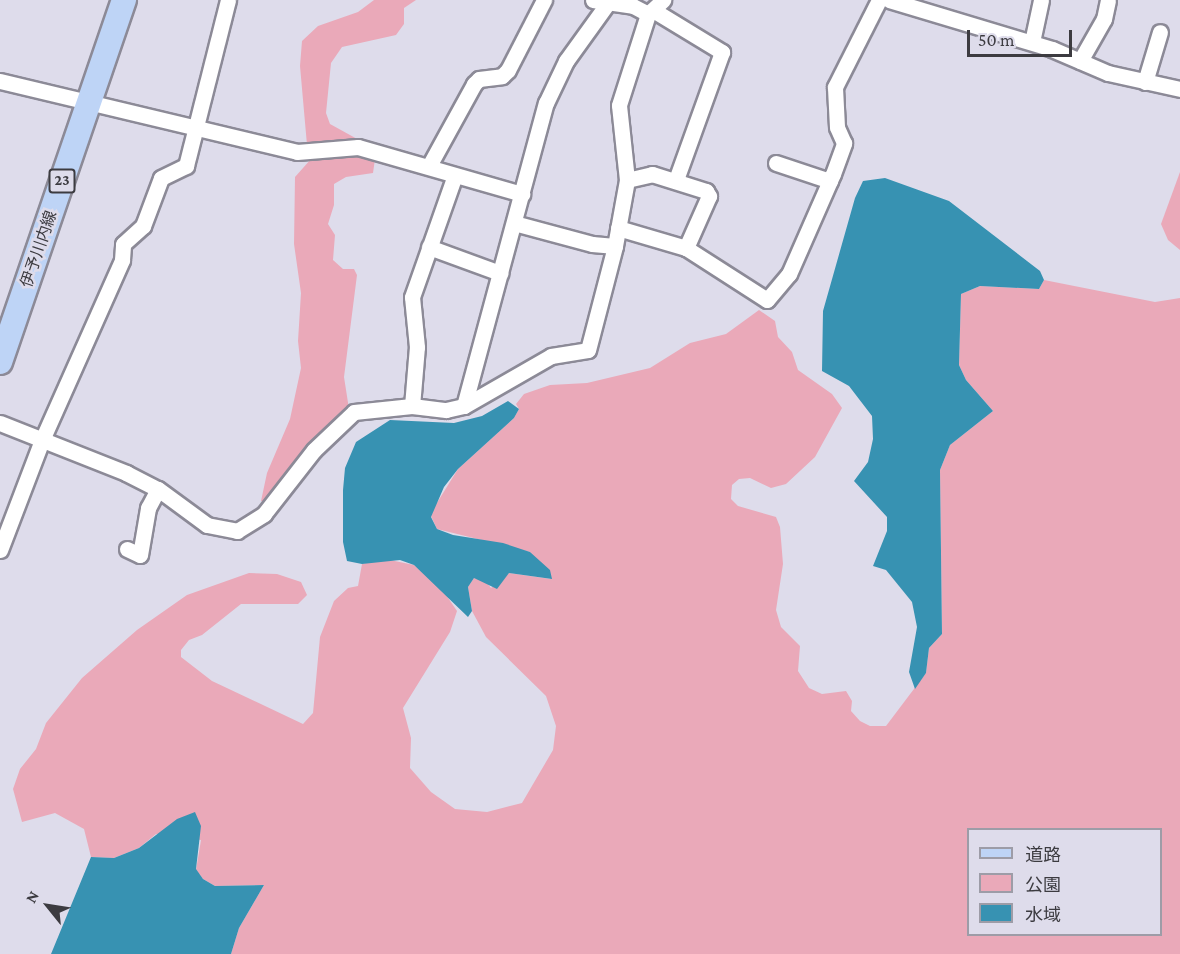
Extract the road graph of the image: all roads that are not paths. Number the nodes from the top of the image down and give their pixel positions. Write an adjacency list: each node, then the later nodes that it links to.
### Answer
1 (124, 0): 17 (main road, 伊予川内線 / 23)
2 (228, 0): 18 (street)
3 (544, 0): 20 (street)
4 (593, 0): 9 (street)
5 (879, 0): 24 (street)
6 (889, 0): 12 (street)
7 (1041, 0): 12 (street)
8 (1108, 0): 13 (street)
9 (610, 1): 10 (street); 25 (street)
10 (655, 8): 22 (street); 23 (street)
11 (1160, 32): 15 (street)
12 (1032, 42): 13 (street)
13 (1080, 61): 15 (street)
14 (0, 81): 17 (street)
15 (1144, 82): 16 (street)
16 (1180, 89)
17 (89, 103): 18 (street); 32 (main road, 伊予川内線 / 23)
18 (197, 126): 20 (street); 36 (street)
19 (776, 163): 24 (street)
20 (429, 166): 21 (street)
21 (454, 178): 25 (street); 29 (street)
22 (627, 180): 23 (street); 27 (street)
23 (676, 180): 30 (street)
24 (830, 181): 30 (street)
25 (522, 194): 26 (street)
26 (514, 223): 28 (street); 31 (street)
27 (618, 228): 28 (street); 30 (street)
28 (615, 246): 34 (street)
29 (429, 247): 31 (street); 33 (street)
30 (686, 248)
31 (501, 273): 34 (street)
32 (0, 362)
33 (412, 406): 34 (street); 37 (street)
34 (464, 406)
35 (0, 423): 36 (street)
36 (42, 440): 37 (street); 39 (street)
37 (158, 489): 38 (street)
38 (127, 549)
39 (0, 550)

